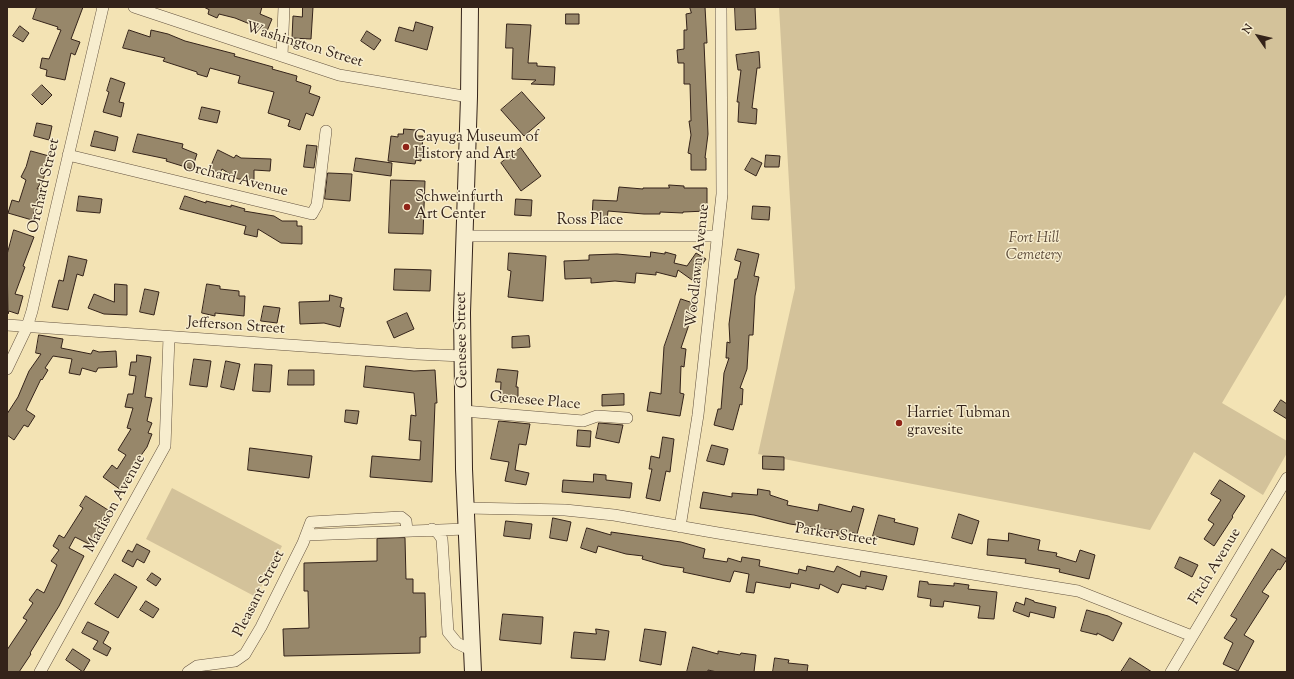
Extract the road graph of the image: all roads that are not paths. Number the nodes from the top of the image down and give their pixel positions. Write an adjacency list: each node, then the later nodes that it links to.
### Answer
1 (103, 7): 9 (street, Orchard Street)
2 (134, 7): 6 (street, Washington Street)
3 (284, 7): 6 (street)
4 (470, 7): 7 (main road, Genesee Street)
5 (721, 7): 11 (street, Woodlawn Avenue)
6 (282, 56): 7 (street, Washington Street)
7 (469, 97): 10 (main road, Genesee Street)
8 (326, 131): 9 (street, Orchard Avenue)
9 (68, 155): 13 (street, Orchard Street)
10 (464, 236): 11 (street, Ross Place); 15 (main road, Genesee Street)
11 (717, 236): 21 (street, Woodlawn Avenue)
12 (7, 325): 13 (street, Jefferson Street)
13 (27, 327): 14 (street, Jefferson Street); 16 (street, Orchard Street)
14 (169, 337): 15 (street, Jefferson Street); 26 (street, Madison Avenue)
15 (463, 356): 17 (main road, Genesee Street)
16 (7, 368)
17 (464, 411): 18 (street, Genesee Place); 20 (main road, Genesee Street)
18 (627, 418)
19 (1287, 478): 24 (street, Fitch Avenue)
20 (466, 508): 21 (street, Parker Street); 23 (main road, Genesee Street)
21 (680, 527): 24 (street, Parker Street)
22 (432, 529): 23 (street, Pleasant Street); 25 (street); 27 (street, Pleasant Street)
23 (466, 529): 25 (main road, Genesee Street)
24 (1192, 636): 29 (street, Fitch Avenue)
25 (472, 650): 28 (main road, Genesee Street)
26 (40, 672)
27 (188, 672)
28 (473, 672)
29 (1171, 672)

